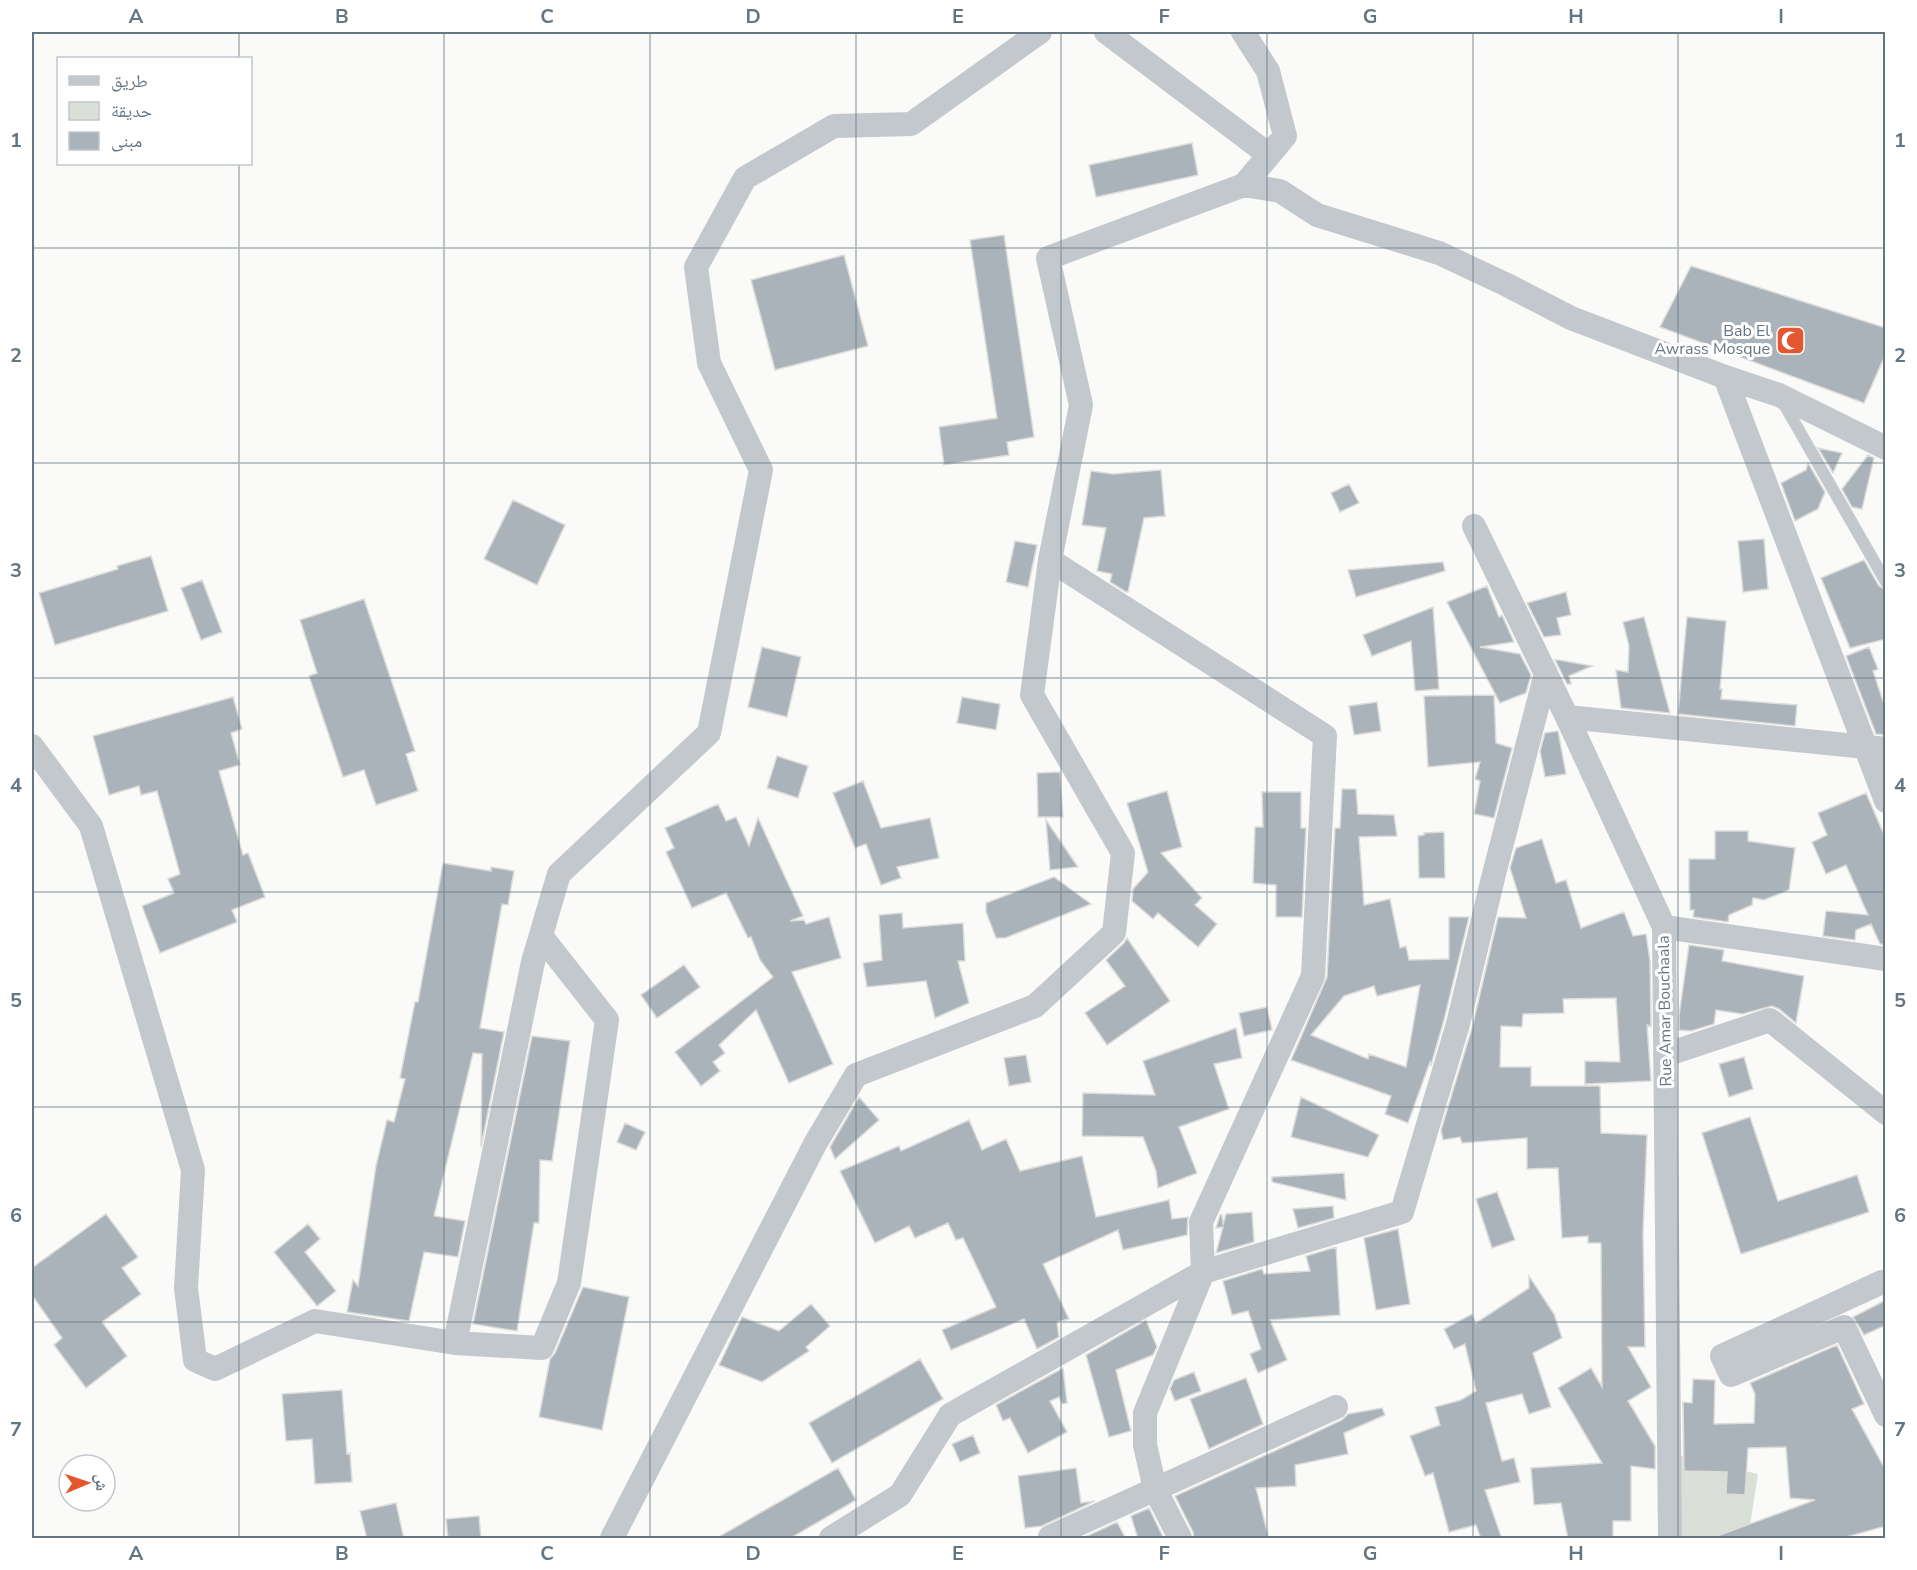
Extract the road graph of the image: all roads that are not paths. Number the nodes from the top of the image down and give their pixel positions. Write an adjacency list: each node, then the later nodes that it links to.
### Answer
1 (1040, 32): 18 (street)
2 (1106, 32): 4 (street)
3 (1243, 32): 4 (street)
4 (1269, 155): 5 (street)
5 (1244, 184): 6 (street); 10 (street)
6 (1725, 377): 7 (street); 15 (street)
7 (1779, 395): 8 (street); 11 (lane)
8 (1886, 448)
9 (1474, 526): 12 (street, Rue Amar Bouchaala)
10 (1050, 560): 22 (street); 29 (street)
11 (1886, 582)
12 (1546, 673): 13 (street, Rue Amar Bouchaala); 22 (street)
13 (1567, 717): 15 (street); 17 (street, Rue Amar Bouchaala)
14 (32, 746): 24 (street)
15 (1875, 748): 16 (street)
16 (1886, 801)
17 (1664, 927): 19 (street); 20 (street, Rue Amar Bouchaala)
18 (541, 936): 24 (street); 24 (street)
19 (1886, 959)
20 (1665, 1055): 21 (street); 32 (street, Rue Amar Bouchaala)
21 (1886, 1113)
22 (1203, 1272): 27 (street); 30 (street)
23 (1882, 1282): 26 (street)
24 (455, 1343)
25 (1336, 1407): 27 (street)
26 (1886, 1415)
27 (1155, 1489): 28 (street); 31 (street)
28 (1050, 1537)
29 (612, 1539)
30 (831, 1539)
31 (1180, 1539)
32 (1670, 1539)

